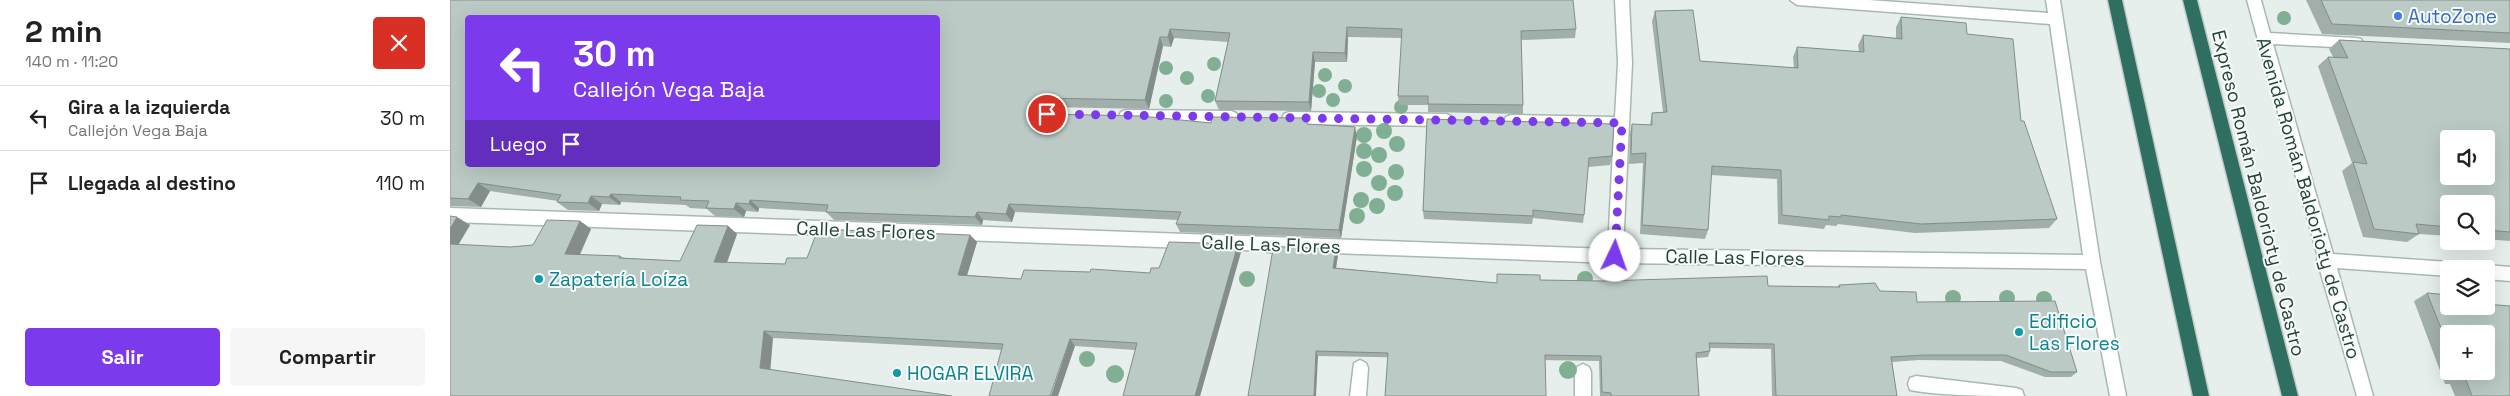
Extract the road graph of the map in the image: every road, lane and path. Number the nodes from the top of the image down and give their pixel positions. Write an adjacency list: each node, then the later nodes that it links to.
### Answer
1 (1622, 0): 15 (street)
2 (1797, 0): 7 (street)
3 (2053, 0): 7 (street)
4 (2115, 0): 30 (highway)
5 (2190, 0): 31 (highway, Expreso Román Baldorioty de Castro)
6 (2254, 0): 8 (street, Avenida Román Baldorioty de Castro)
7 (2056, 19): 19 (street)
8 (2265, 38): 9 (street); 18 (street, Avenida Román Baldorioty de Castro)
9 (2373, 44)
10 (1107, 116): 11 (street)
11 (1246, 118)
12 (1275, 118): 13 (street)
13 (1464, 121)
14 (1493, 121): 15 (street)
15 (1622, 123): 17 (street)
16 (450, 215): 17 (street, Calle Las Flores)
17 (1615, 256): 19 (street, Calle Las Flores)
18 (2325, 260): 20 (street); 32 (street, Avenida Román Baldorioty de Castro)
19 (2092, 262): 29 (street)
20 (2440, 268)
21 (2495, 273): 22 (street)
22 (2510, 274)
23 (1360, 368): 26 (street)
24 (1583, 372): 27 (street)
25 (1916, 384): 28 (street)
26 (1358, 396)
27 (1583, 396)
28 (2016, 396)
29 (2118, 396)
30 (2201, 396)
31 (2290, 396)
32 (2365, 396)

